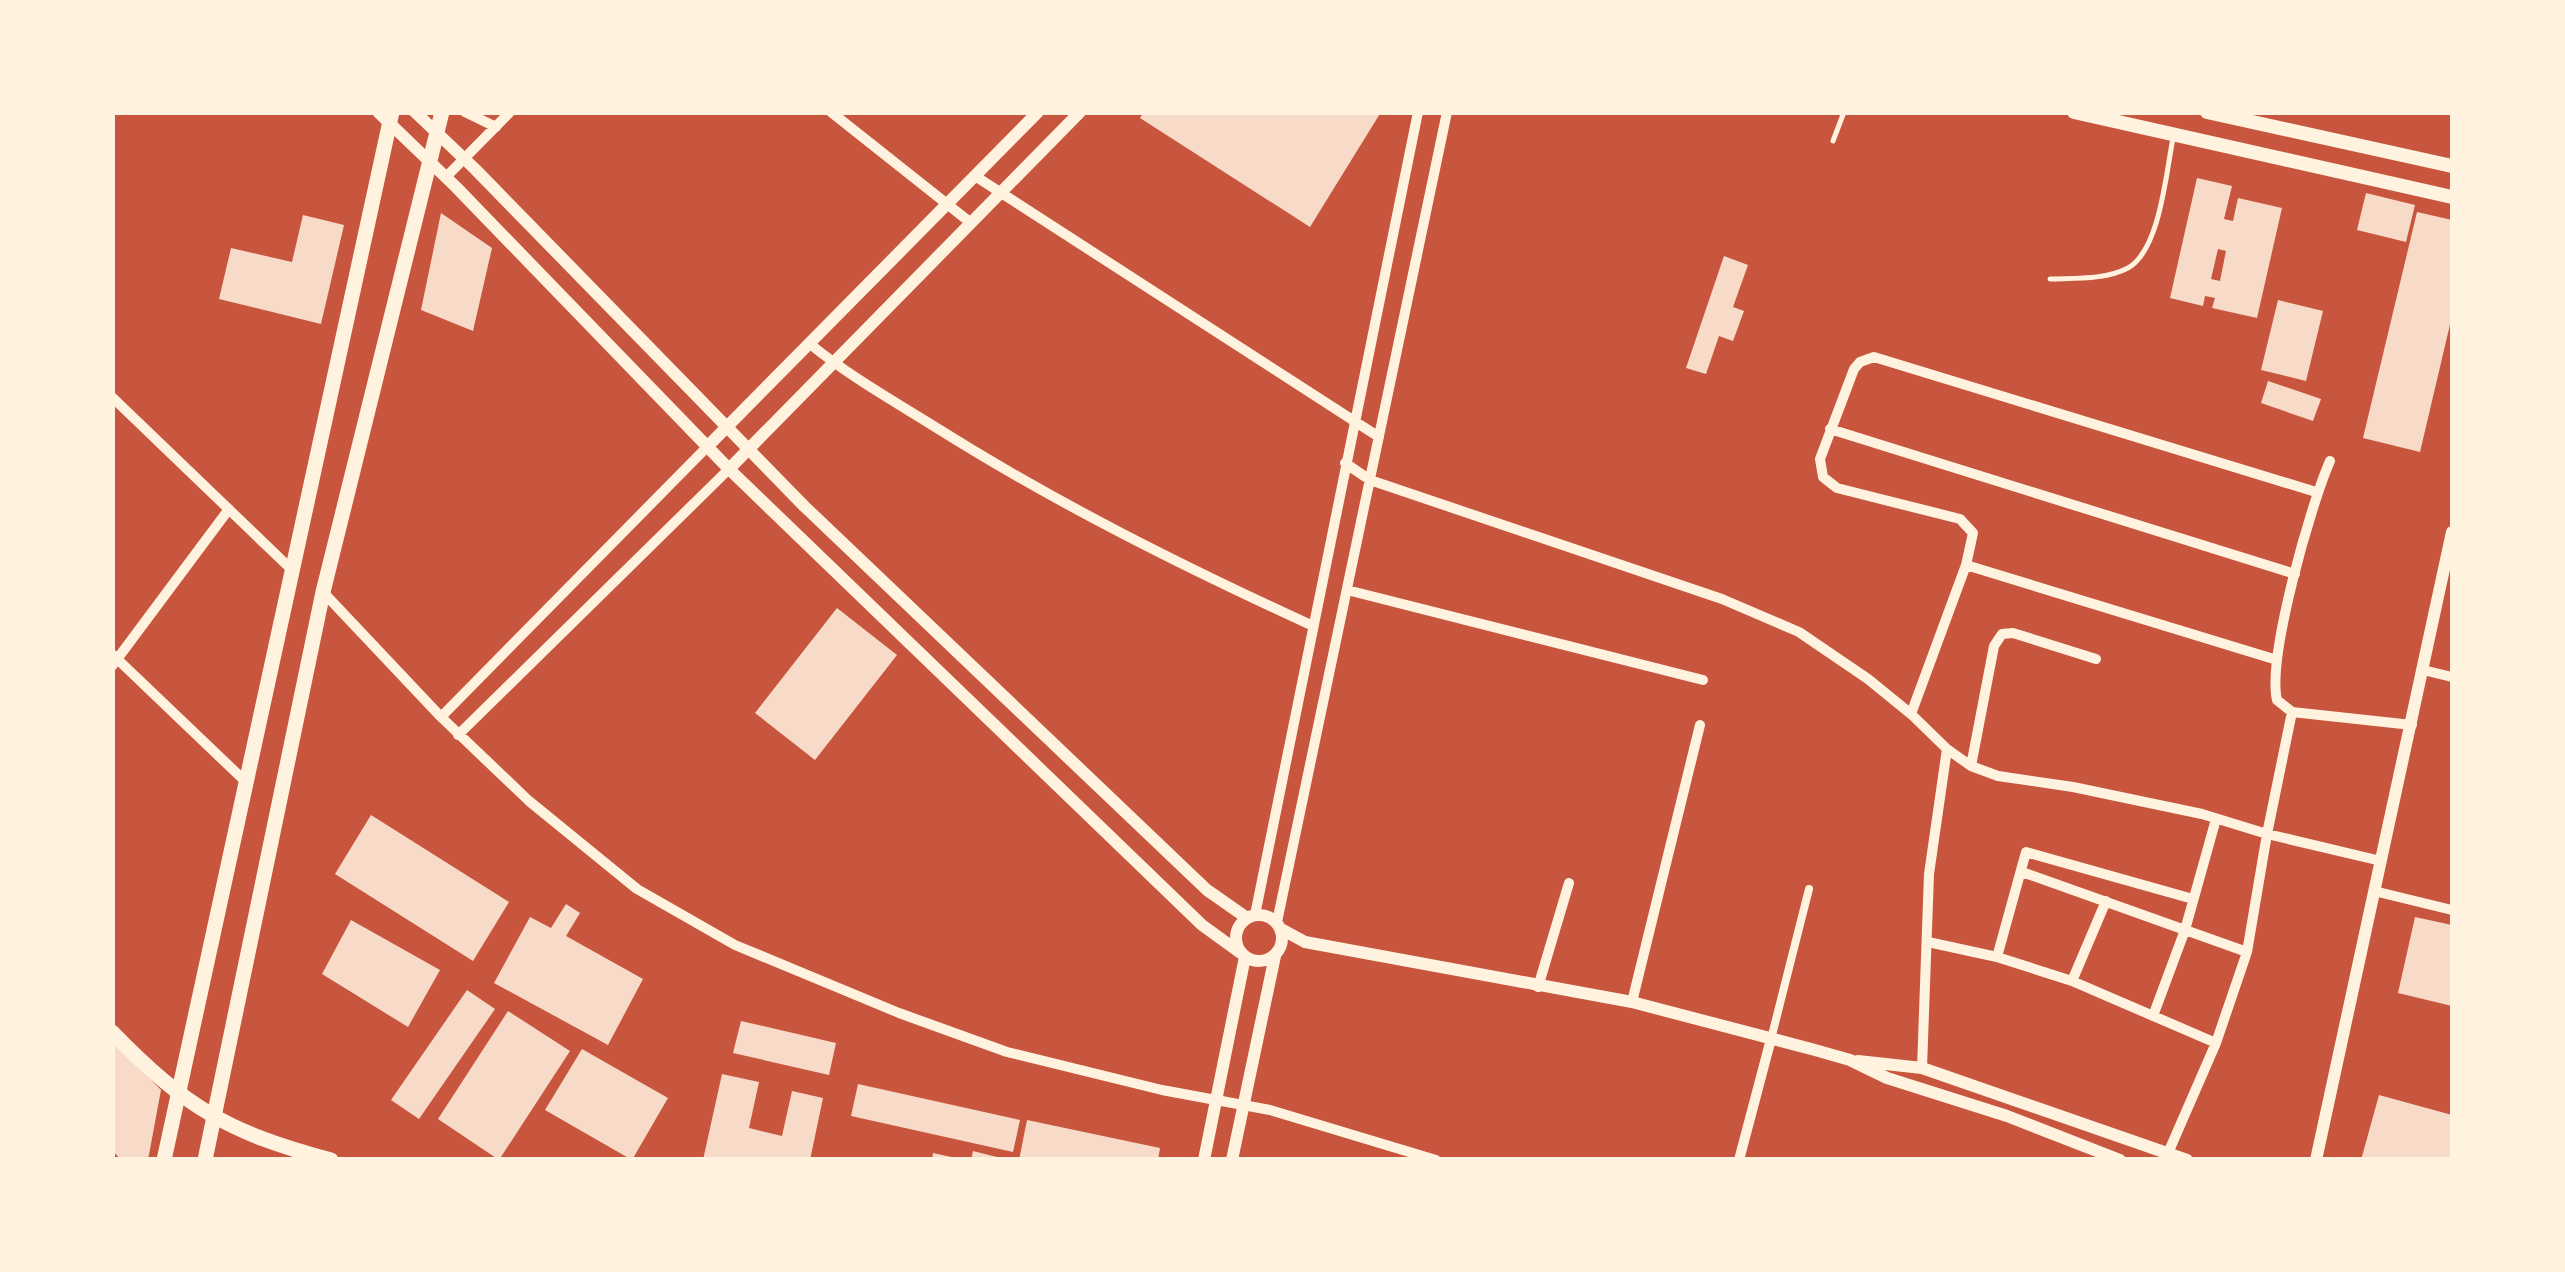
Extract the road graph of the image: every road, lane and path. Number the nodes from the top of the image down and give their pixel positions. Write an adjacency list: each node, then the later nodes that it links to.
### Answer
1 (378, 112): 14 (street)
2 (415, 112): 17 (street)
3 (442, 112): 17 (main road)
4 (466, 112): 16 (street)
5 (510, 112): 16 (street)
6 (831, 112): 27 (street)
7 (1038, 112): 23 (street)
8 (1418, 112): 33 (street)
9 (1447, 112): 36 (street)
10 (1844, 112): 19 (lane)
11 (2074, 112): 18 (main road)
12 (2207, 112): 15 (main road)
13 (1071, 115): 25 (street)
14 (391, 119): 21 (street); 49 (main road)
15 (2276, 120): 22 (main road)
16 (496, 127): 20 (street)
17 (437, 132): 20 (street); 21 (main road)
18 (2174, 135): 26 (main road); 29 (lane)
19 (1834, 141)
20 (464, 158): 24 (street); 34 (street)
21 (429, 161): 24 (street); 52 (main road)
22 (2452, 166)
23 (975, 176): 25 (street); 27 (street)
24 (446, 177): 37 (street)
25 (1000, 195): 28 (street); 33 (street)
26 (2452, 197)
27 (948, 204): 28 (street); 30 (street)
28 (971, 223): 31 (street)
29 (2050, 279)
30 (810, 344): 31 (street); 34 (street)
31 (834, 364): 38 (street); 53 (street)
32 (112, 396): 45 (street)
33 (1354, 419): 36 (street); 40 (street)
34 (728, 427): 37 (street); 38 (street)
35 (1830, 429): 43 (street); 48 (street); 50 (street)
36 (1379, 438): 42 (street)
37 (708, 447): 41 (street); 62 (street)
38 (749, 448): 41 (street); 44 (street)
39 (2330, 461): 43 (street)
40 (1345, 463): 42 (street); 53 (street)
41 (729, 469): 46 (street); 65 (street)
42 (1370, 480): 51 (street); 61 (street)
43 (2316, 492): 50 (street)
44 (804, 506): 46 (street); 79 (street)
45 (229, 510): 49 (street); 55 (street)
46 (788, 523): 86 (street)
47 (2452, 532): 57 (street)
48 (1966, 564): 56 (street); 61 (street)
49 (291, 569): 68 (main road)
50 (2296, 574): 56 (street)
51 (1346, 590): 59 (street); 80 (street)
52 (323, 592): 62 (street); 100 (main road)
53 (1312, 626): 79 (street)
54 (2096, 659): 67 (street)
55 (114, 660): 68 (street)
56 (2277, 660): 60 (street)
57 (2423, 670): 58 (street); 64 (street)
58 (2452, 676)
59 (1704, 680)
60 (2292, 712): 64 (street); 70 (street)
61 (1911, 714): 66 (street)
62 (441, 718): 65 (street)
63 (1700, 725): 90 (street)
64 (2412, 725): 71 (street)
65 (458, 735): 98 (street)
66 (1947, 749): 67 (street); 83 (street)
67 (1971, 766): 69 (street)
68 (248, 784): 97 (main road)
69 (2216, 819): 70 (street); 76 (street)
70 (2266, 834): 71 (street); 84 (street)
71 (2381, 861): 75 (street)
72 (2022, 872): 76 (street); 77 (street); 87 (street)
73 (1569, 884): 89 (street)
74 (1809, 889): 93 (street)
75 (2374, 891): 78 (street); 111 (street)
76 (2194, 899): 81 (street)
77 (2106, 901): 81 (street); 88 (street)
78 (2452, 910)
79 (1251, 917): 80 (street); 86 (street)
80 (1279, 926): 82 (street); 85 (street)
81 (2185, 930): 84 (street); 91 (street)
82 (1305, 942): 85 (street); 89 (street)
83 (1928, 942): 87 (street); 96 (street)
84 (2247, 952): 94 (street)
85 (1277, 953): 86 (street); 99 (street)
86 (1244, 956): 98 (street)
87 (1997, 958): 88 (street)
88 (2072, 980): 91 (street)
89 (1538, 987): 90 (street)
90 (1632, 1002): 93 (street)
91 (2152, 1016): 94 (street)
92 (112, 1032): 97 (main road)
93 (1771, 1039): 95 (street); 108 (street)
94 (2216, 1043): 101 (street)
95 (1850, 1060): 96 (street); 109 (street)
96 (1922, 1068): 101 (street)
97 (180, 1096): 100 (main road); 102 (main road)
98 (1216, 1100): 99 (street); 105 (street)
99 (1242, 1104): 106 (street); 107 (street)
100 (213, 1117): 103 (main road); 104 (main road)
101 (2167, 1156): 110 (street)
102 (164, 1160)
103 (205, 1160)
104 (331, 1160)
105 (1204, 1160)
106 (1232, 1160)
107 (1436, 1160)
108 (1739, 1160)
109 (2120, 1160)
110 (2188, 1160)
111 (2316, 1160)

